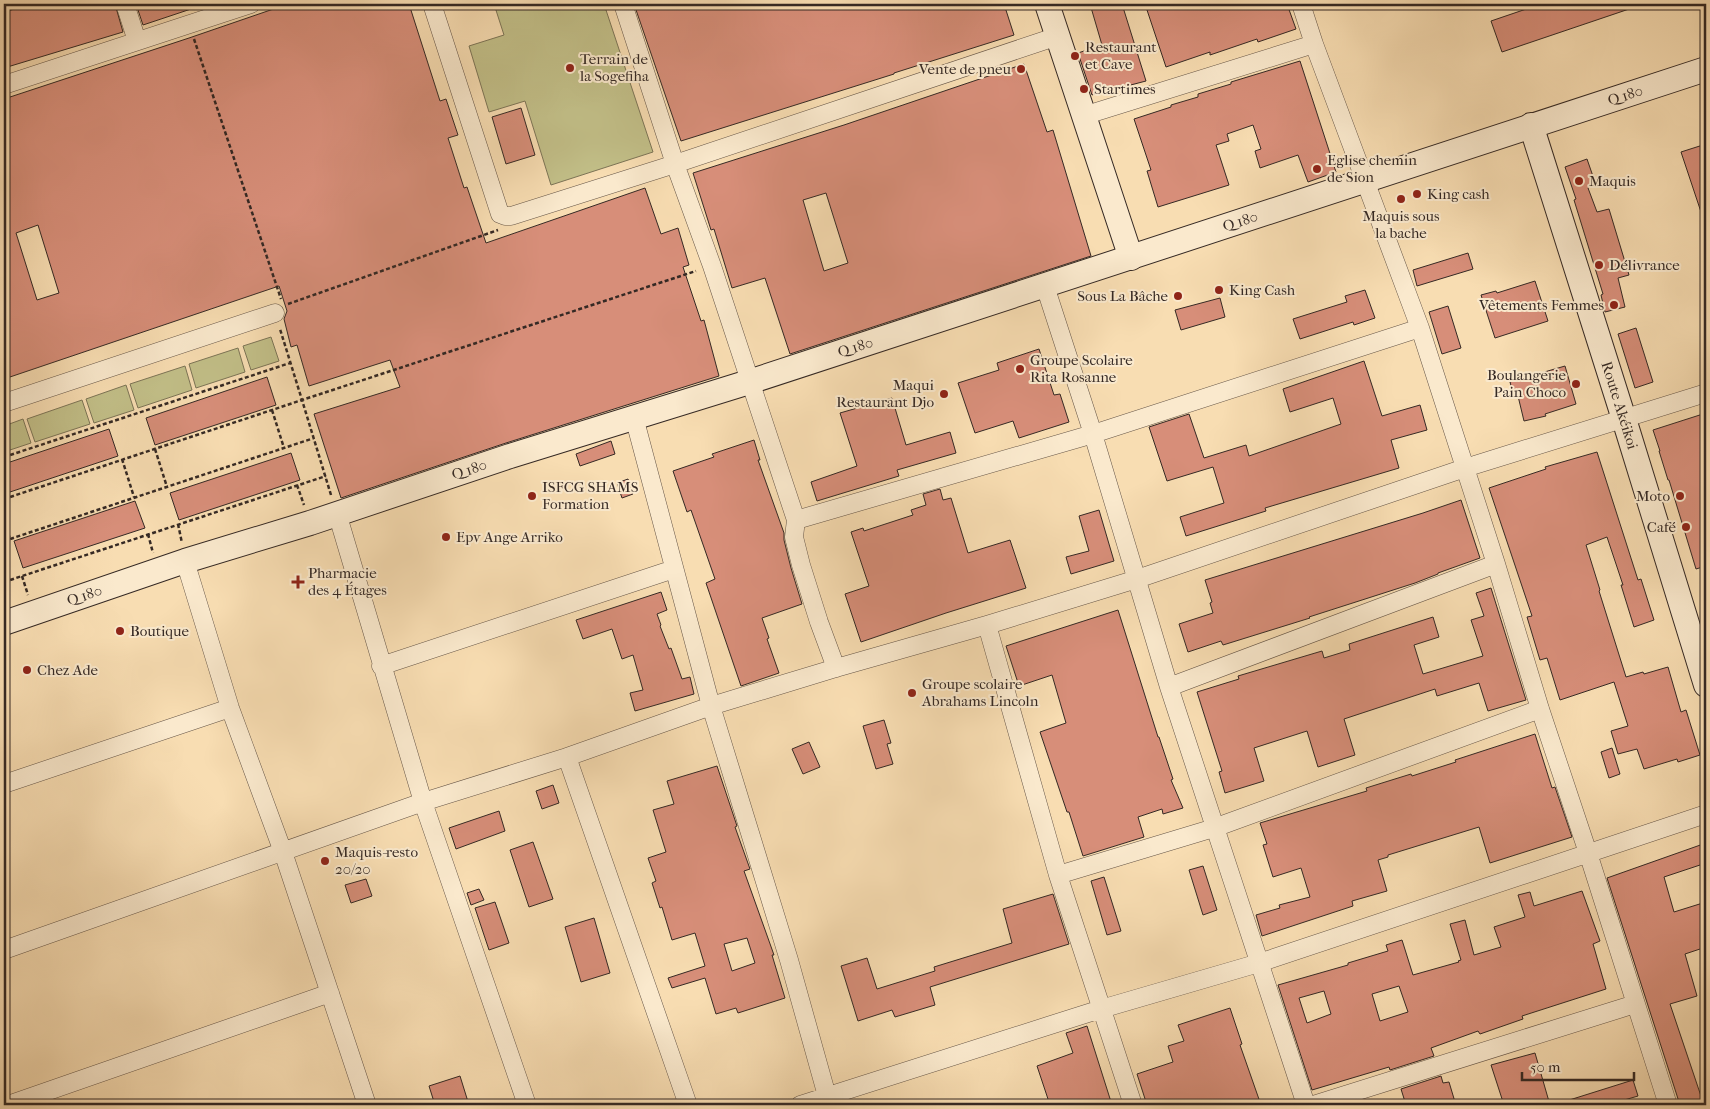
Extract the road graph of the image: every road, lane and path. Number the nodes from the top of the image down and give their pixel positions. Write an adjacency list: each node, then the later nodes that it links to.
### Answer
1 (125, 4): 9 (street)
2 (251, 4): 7 (street)
3 (432, 4): 17 (street)
4 (623, 4): 15 (street)
5 (1047, 4): 8 (street)
6 (1301, 4): 10 (street)
7 (190, 24): 9 (street); 17 (path)
8 (1058, 36): 13 (street); 15 (street)
9 (136, 41): 12 (street)
10 (1314, 44): 13 (street); 16 (street)
11 (1706, 69): 14 (street, Q 180)
12 (4, 85)
13 (1083, 116): 18 (street)
14 (1531, 125): 16 (street, Q 180); 30 (street, Route Akéikoi)
15 (675, 164): 17 (street); 19 (street)
16 (1366, 181): 18 (street, Q 180); 22 (street)
17 (504, 216)
18 (1131, 258): 20 (street, Q 180)
19 (712, 266): 24 (street); 26 (path)
20 (1045, 286): 24 (street, Q 180); 31 (street)
21 (275, 313): 23 (path); 27 (street)
22 (1420, 328): 31 (street); 37 (street)
23 (290, 364): 26 (path); 35 (path)
24 (749, 382): 29 (street, Q 180); 43 (street)
25 (1706, 393): 30 (street)
26 (302, 400): 28 (path); 32 (path)
27 (4, 402)
28 (272, 410): 33 (path); 34 (path)
29 (634, 417): 42 (street, Q 180); 49 (street)
30 (1624, 419): 37 (street); 54 (street, Route Akéikoi)
31 (1093, 434): 43 (street); 50 (street)
32 (314, 438): 33 (path); 38 (path)
33 (284, 448): 39 (path)
34 (155, 449): 36 (path); 39 (path)
35 (4, 457)
36 (122, 459): 40 (path); 41 (path)
37 (1465, 468): 48 (street); 50 (street)
38 (326, 476): 42 (path); 51 (path)
39 (167, 487): 40 (path)
40 (134, 498): 45 (path)
41 (4, 499)
42 (337, 513): 47 (street, Q 180); 55 (street)
43 (796, 520): 56 (street)
44 (4, 521): 45 (path)
45 (10, 538): 46 (path)
46 (4, 541)
47 (185, 561): 52 (street, Q 180); 60 (street)
48 (1496, 564): 58 (street); 61 (street)
49 (674, 569): 55 (street); 59 (street)
50 (1137, 580): 53 (street); 58 (street)
51 (4, 582)
52 (4, 623)
53 (988, 625): 56 (street); 69 (street)
54 (1702, 660): 57 (street, Route Akéikoi)
55 (381, 666): 64 (street)
56 (836, 668): 59 (street)
57 (1706, 685)
58 (1168, 687): 66 (street)
59 (711, 706): 62 (street); 75 (street)
60 (230, 708): 63 (street); 67 (street)
61 (1540, 709): 66 (street); 68 (street)
62 (567, 757): 64 (street); 79 (street)
63 (4, 784)
64 (423, 802): 67 (street); 78 (street)
65 (1706, 814): 68 (street)
66 (1214, 828): 69 (street); 71 (street)
67 (283, 852): 70 (street); 72 (street)
68 (1588, 853): 71 (street); 73 (street)
69 (1058, 875): 74 (street)
70 (4, 950)
71 (1260, 962): 74 (street); 82 (street)
72 (330, 993): 76 (street); 77 (street)
73 (1635, 1004): 83 (street); 84 (street)
74 (1101, 1009): 75 (street); 81 (street)
75 (827, 1096): 80 (street)
76 (8, 1105)
77 (367, 1105)
78 (527, 1105)
79 (688, 1105)
80 (800, 1105)
81 (1133, 1105)
82 (1306, 1105)
83 (1313, 1105)
84 (1668, 1105)

